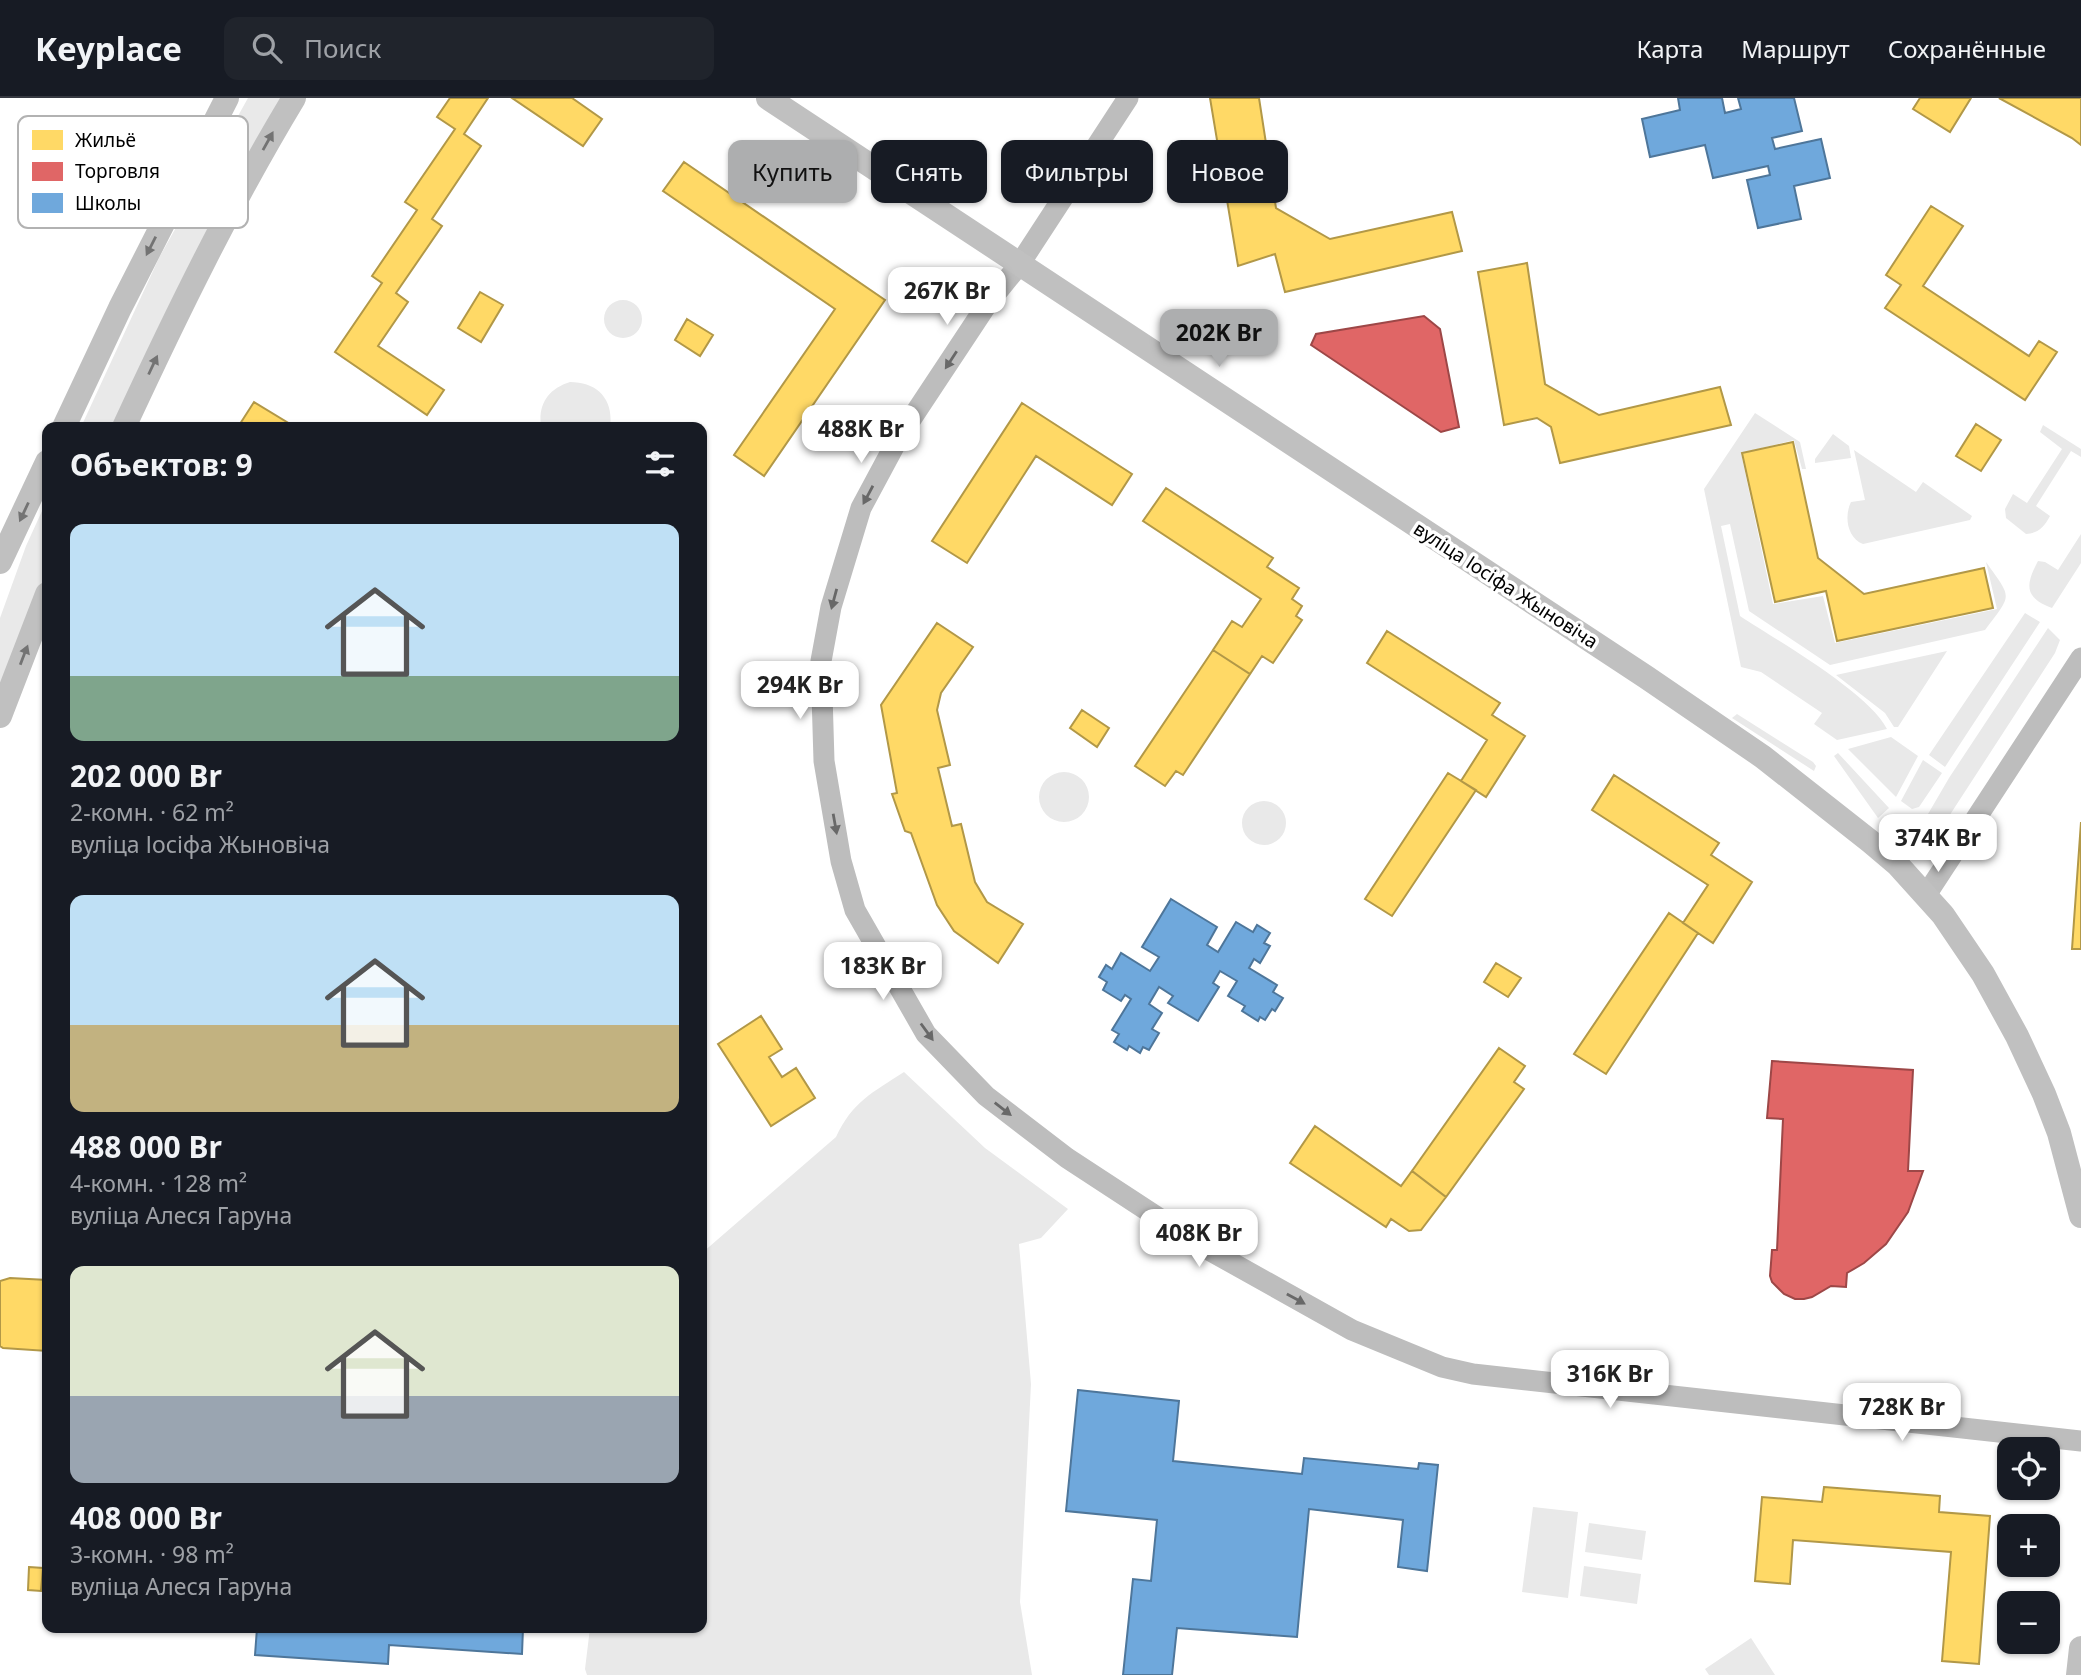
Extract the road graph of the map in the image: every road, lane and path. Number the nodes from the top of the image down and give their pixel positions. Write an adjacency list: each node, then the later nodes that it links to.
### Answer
1 (227, 98): 5 (main road, one-way to 5)
2 (294, 98): 6 (main road, one-way to 2)
3 (768, 98): 9 (main road, вуліца Іосіфа Жыновіча)
4 (1128, 98): 9 (street)
5 (218, 116)
6 (248, 179)
7 (161, 228): 10 (main road, one-way to 10)
8 (222, 228): 11 (main road, one-way to 8)
9 (1019, 265): 17 (main road, вуліца Іосіфа Жыновіча); 19 (street, one-way to 19)
10 (66, 422)
11 (126, 422)
12 (42, 473): 13 (main road, one-way to 13)
13 (0, 562)
14 (42, 607): 16 (main road, one-way to 14)
15 (2081, 658): 17 (street)
16 (0, 716)
17 (1926, 895): 18 (main road, вуліца Іосіфа Жыновіча)
18 (2081, 1216)
19 (2081, 1441)
20 (2081, 1648): 21 (main road)
21 (2078, 1675)

